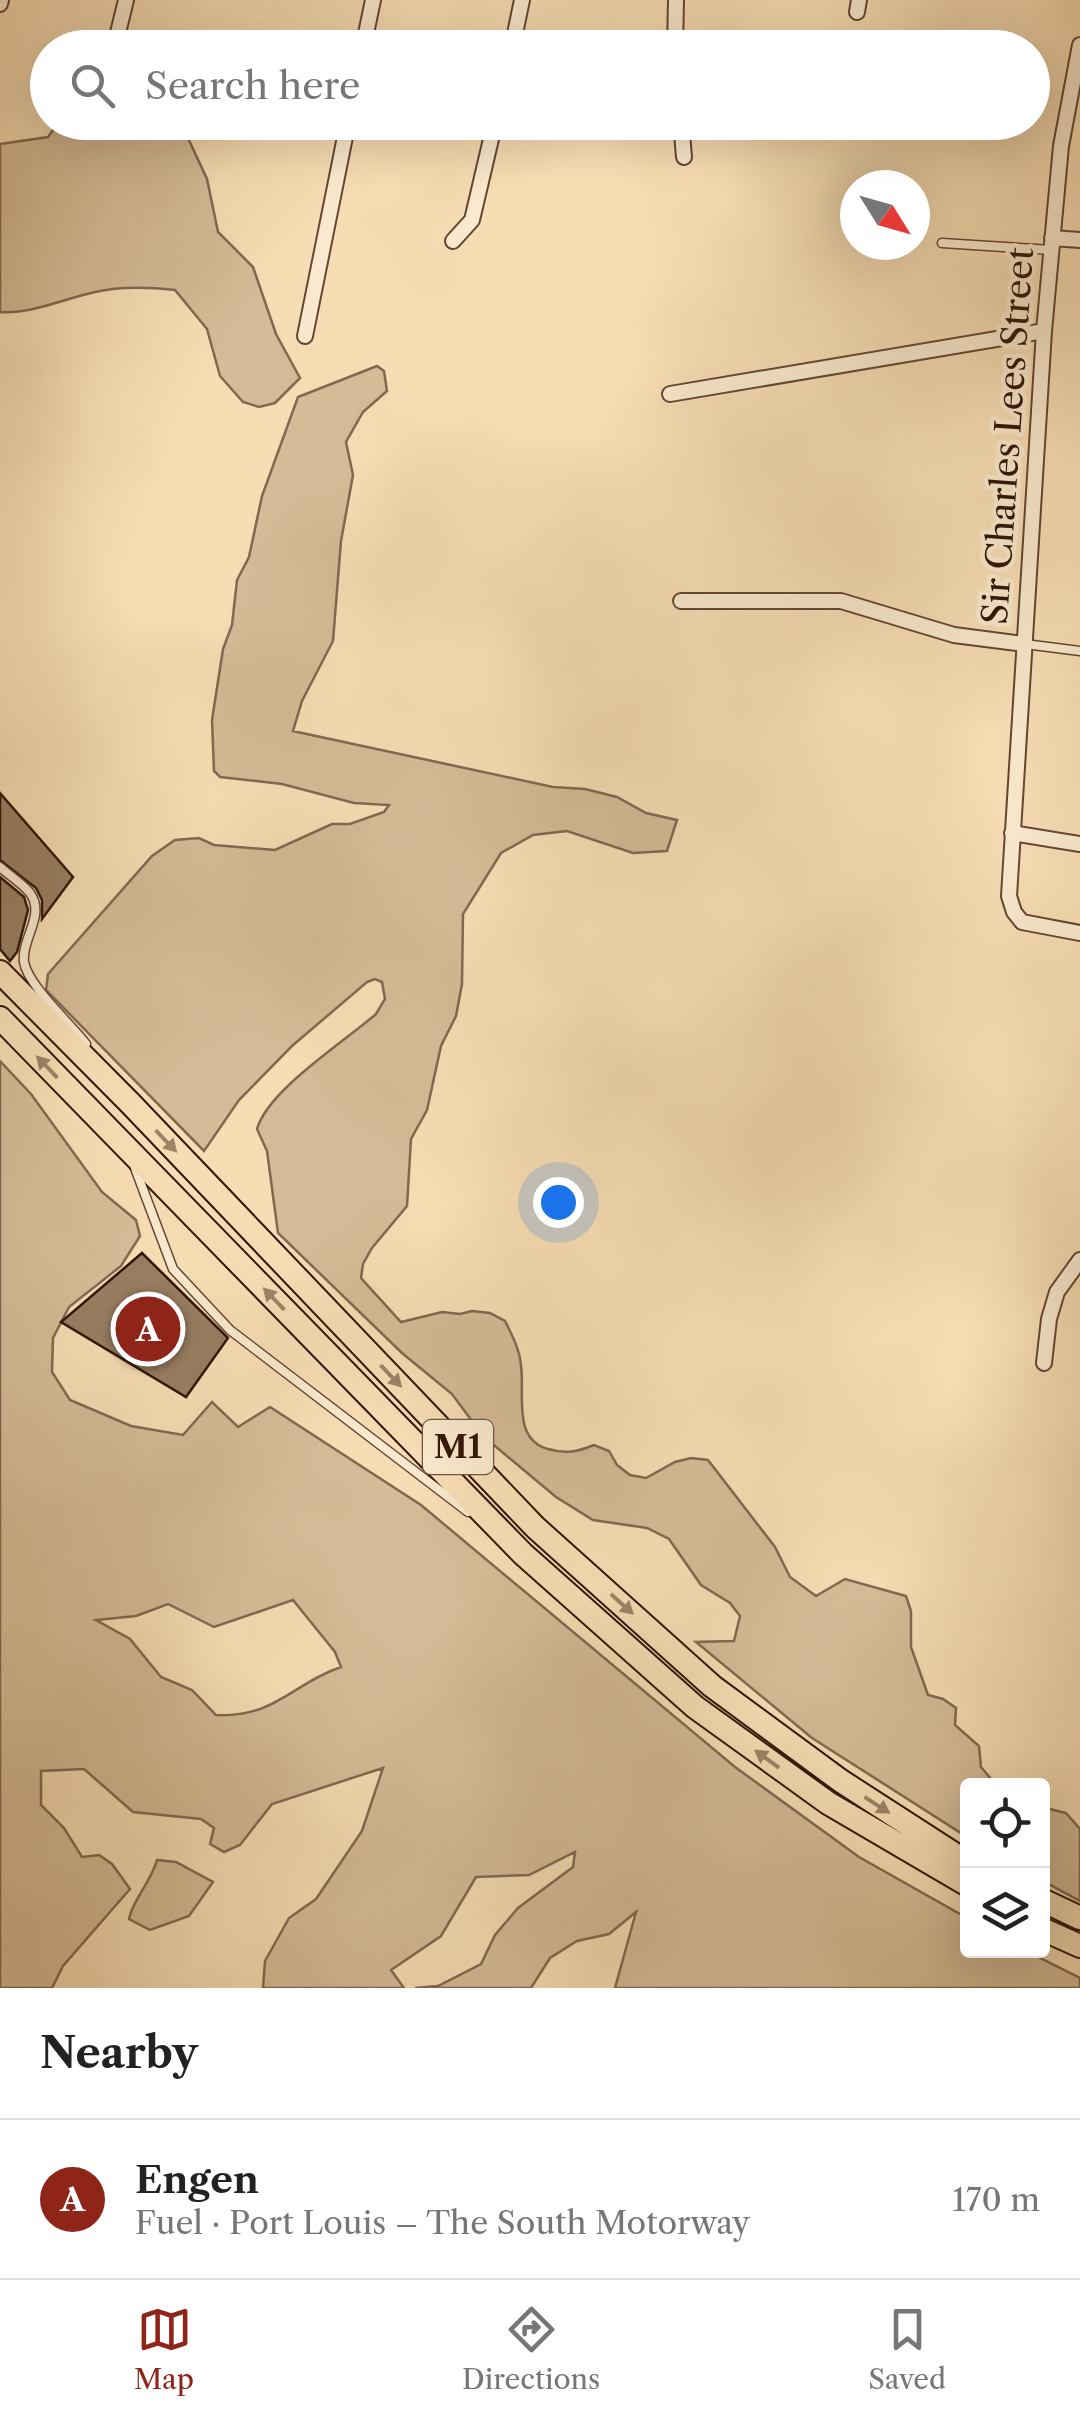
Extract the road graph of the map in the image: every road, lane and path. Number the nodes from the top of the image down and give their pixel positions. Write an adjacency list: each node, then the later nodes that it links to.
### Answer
1 (126, 0): 5 (street)
2 (373, 0): 6 (street)
3 (522, 0): 7 (street)
4 (676, 0): 8 (street)
5 (119, 30)
6 (367, 30)
7 (516, 30)
8 (675, 30)
9 (1080, 45): 13 (street, Sir Charles Lees Street)
10 (344, 140): 21 (street)
11 (491, 140): 16 (street)
12 (683, 140): 15 (street)
13 (1061, 146): 14 (street); 19 (street, Sir Charles Lees Street)
14 (1080, 148)
15 (684, 157)
16 (453, 240)
17 (1080, 240): 19 (street)
18 (942, 243): 19 (lane)
19 (1051, 244): 20 (street, Sir Charles Lees Street)
20 (1044, 330): 22 (street); 24 (street, Sir Charles Lees Street)
21 (305, 336)
22 (670, 394)
23 (681, 601): 24 (street)
24 (1024, 644): 25 (lane); 26 (street, Sir Charles Lees Street)
25 (1080, 650)
26 (1012, 833): 27 (street); 29 (street, Sir Charles Lees Street)
27 (1080, 844)
28 (0, 868): 32 (lane)
29 (1080, 932)
30 (0, 972): 32 (highway, M1)
31 (0, 1018): 33 (highway, M1, one-way to 31)
32 (130, 1103): 37 (highway, M1, one-way to 37)
33 (128, 1150): 36 (highway, M1, one-way to 33); 36 (lane)
34 (1080, 1260): 35 (street)
35 (1044, 1363)
36 (523, 1554): 38 (highway, M1, one-way to 36)
37 (960, 1859)
38 (960, 1880)
39 (1050, 1904): 40 (highway)
40 (1080, 1918)
41 (1050, 1933): 42 (highway)
42 (1080, 1946)

